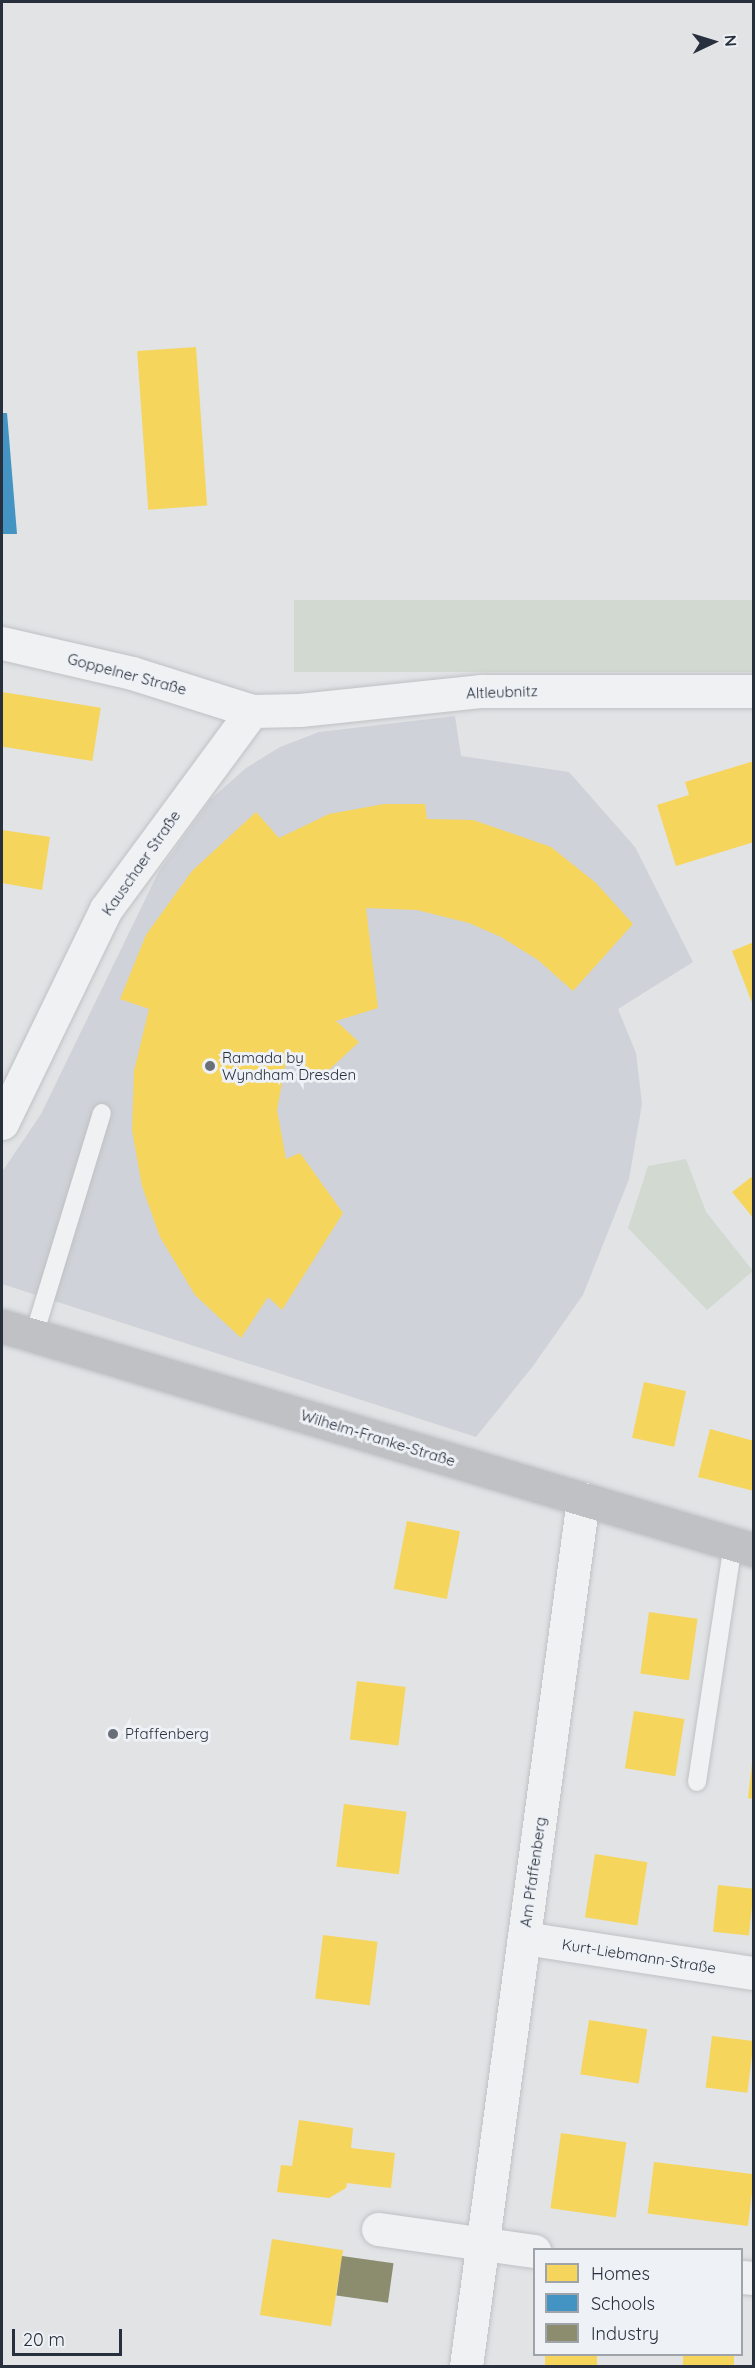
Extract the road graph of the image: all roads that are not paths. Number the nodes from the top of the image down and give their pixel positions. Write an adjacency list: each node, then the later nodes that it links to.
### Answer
1 (2, 643): 3 (street, Goppelner Straße)
2 (753, 691): 3 (street, Altleubnitz)
3 (252, 711): 5 (street, Kauschaer Straße)
4 (102, 1113): 7 (lane)
5 (2, 1123)
6 (2, 1326): 7 (street, Wilhelm-Franke-Straße)
7 (34, 1335): 8 (street, Wilhelm-Franke-Straße)
8 (583, 1499): 9 (street, Wilhelm-Franke-Straße); 11 (street, Am Pfaffenberg)
9 (743, 1546): 10 (lane)
10 (697, 1782)
11 (524, 1938): 12 (street, Kurt-Liebmann-Straße); 14 (street, Am Pfaffenberg)
12 (753, 1973)
13 (378, 2229): 14 (street)
14 (482, 2244): 15 (street); 16 (street, Am Pfaffenberg)
15 (533, 2251)
16 (466, 2367)

